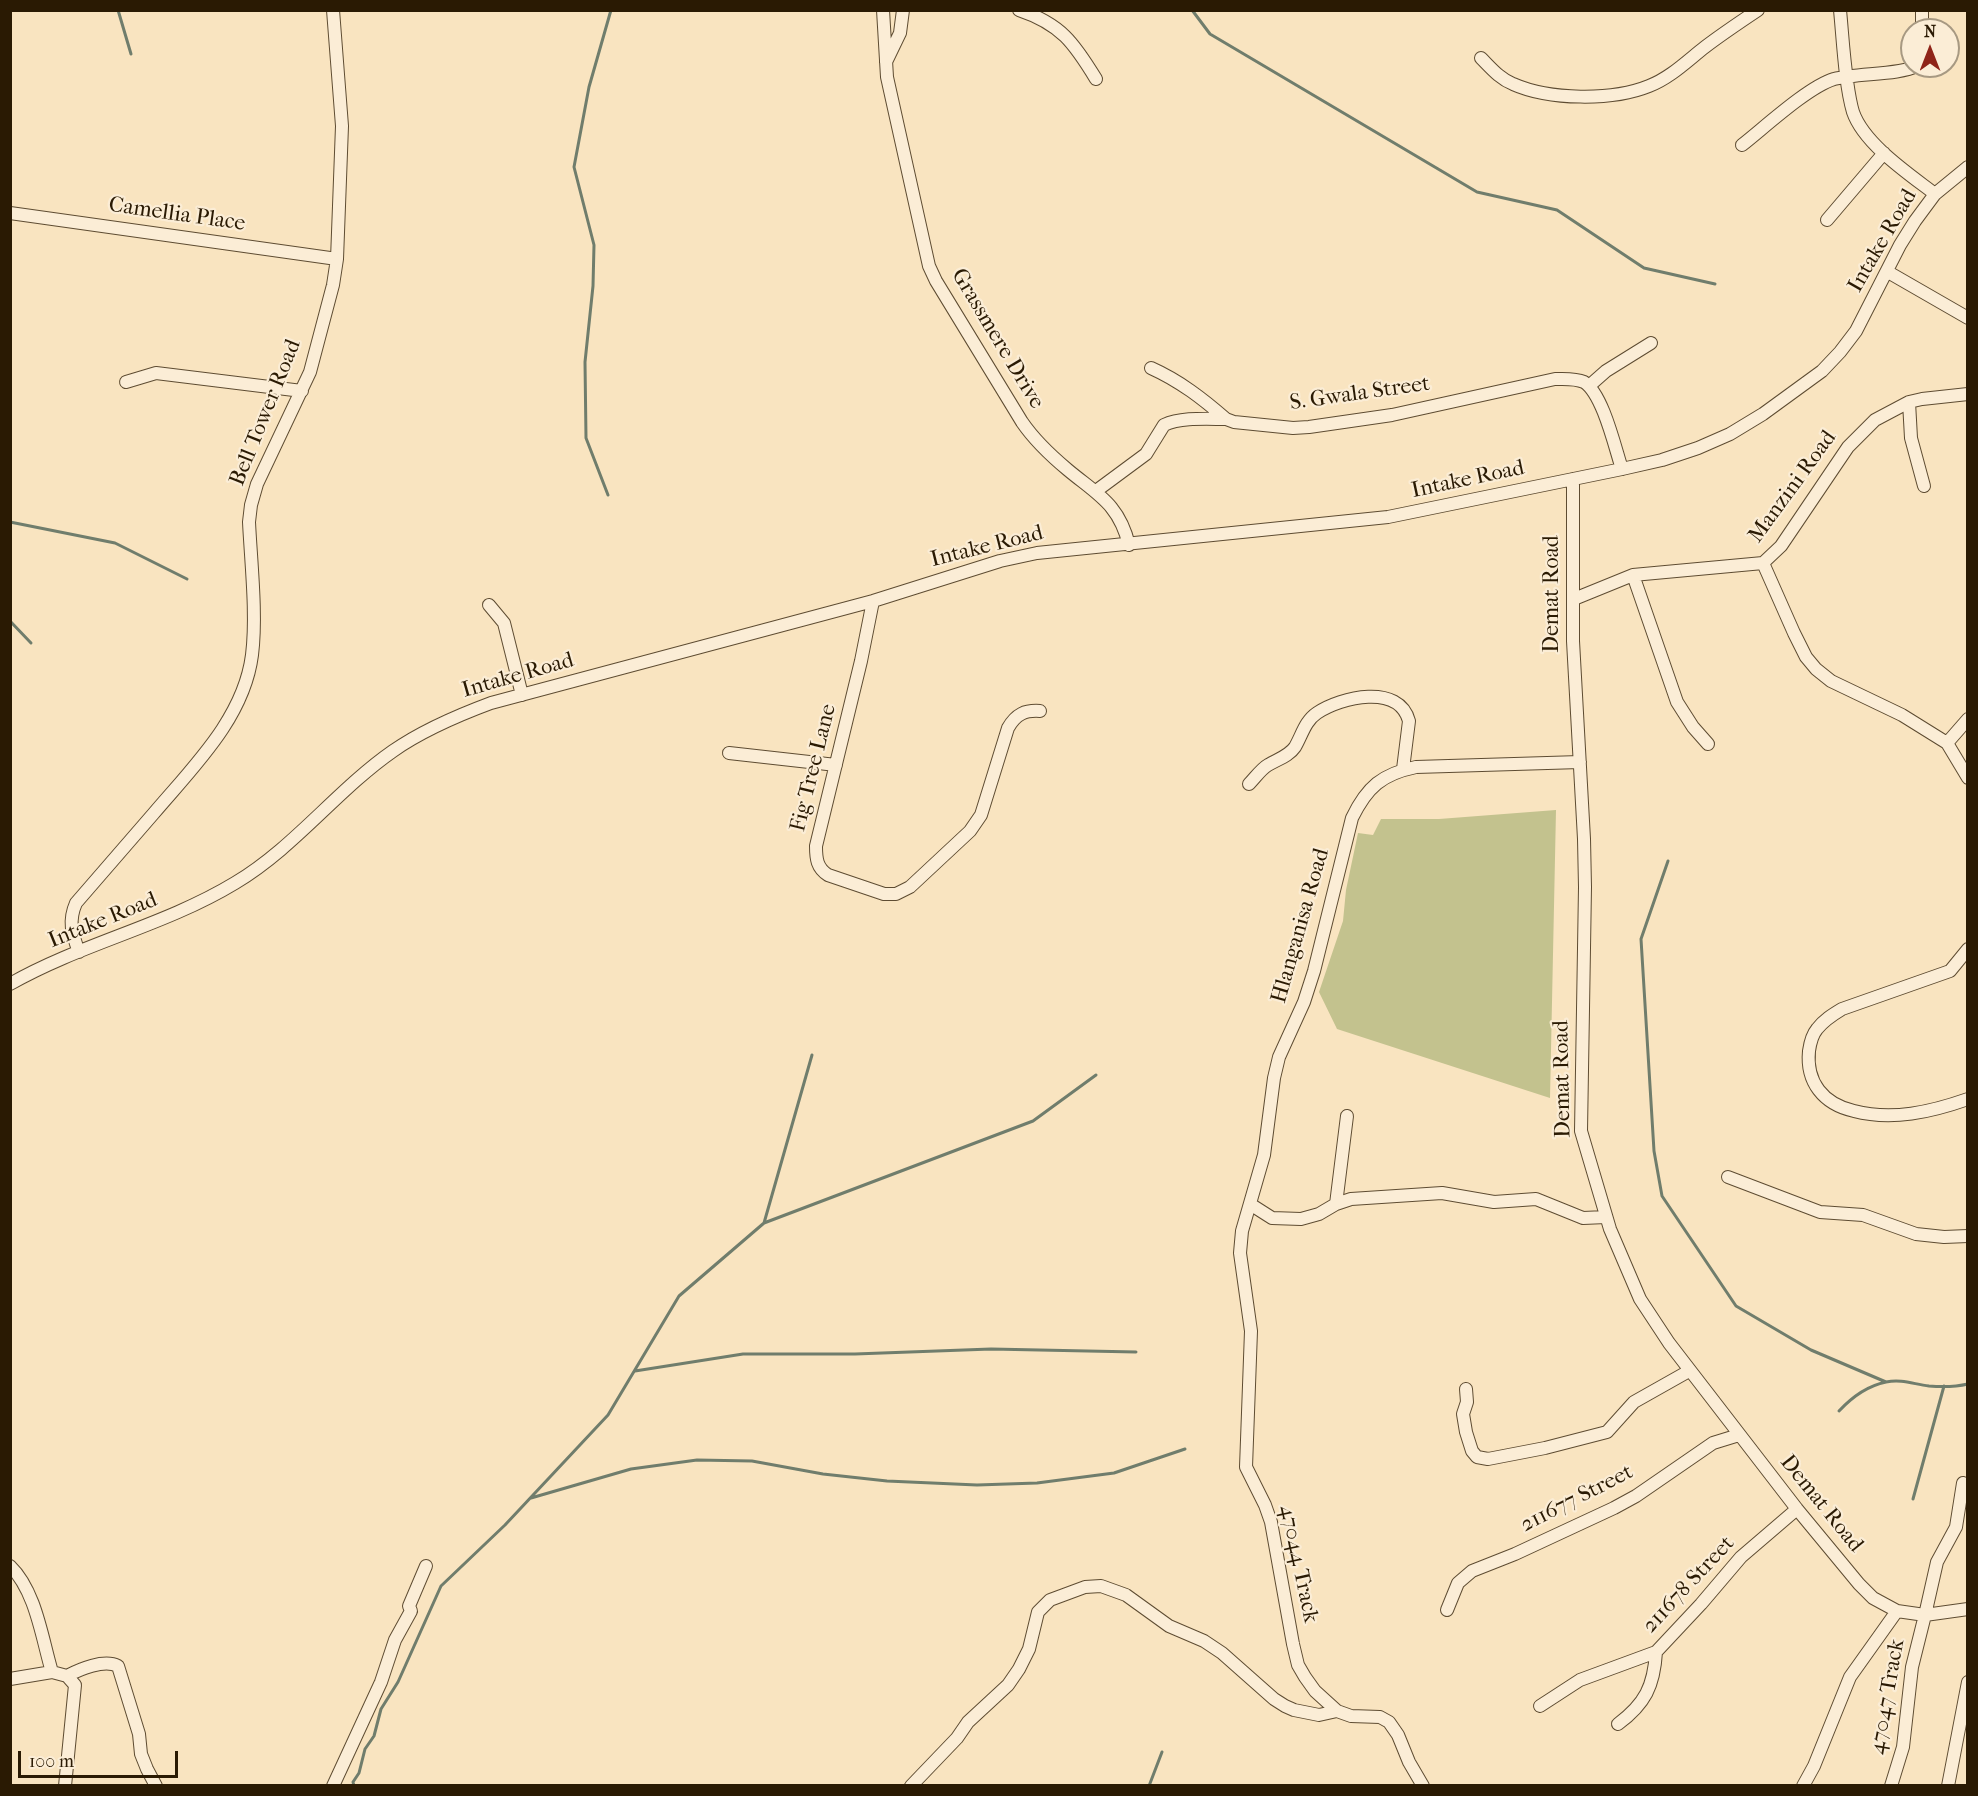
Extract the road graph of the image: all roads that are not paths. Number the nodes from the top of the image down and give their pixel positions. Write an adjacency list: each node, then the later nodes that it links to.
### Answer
1 (333, 10): 18 (street, Bell Tower Road)
2 (883, 10): 8 (street, Grassmere Drive)
3 (903, 10): 8 (street)
4 (1019, 10): 11 (street)
5 (1758, 10): 7 (street)
6 (1840, 10): 10 (street)
7 (1481, 58)
8 (886, 63): 32 (street, Grassmere Drive)
9 (1900, 70): 10 (street)
10 (1848, 76): 12 (street); 13 (street)
11 (1096, 79)
12 (1742, 145)
13 (1884, 153): 15 (street); 17 (street)
14 (1968, 167): 15 (street, Intake Road)
15 (1935, 194): 19 (street, Intake Road)
16 (10, 213): 18 (street, Camellia Place)
17 (1827, 220)
18 (337, 259): 25 (street, Bell Tower Road)
19 (1888, 272): 20 (street); 29 (street, Intake Road)
20 (1968, 318)
21 (1651, 343): 24 (street)
22 (1151, 368): 28 (street, S. Gwala Street)
23 (126, 382): 25 (street)
24 (1589, 386): 28 (street, S. Gwala Street); 29 (street)
25 (302, 391): 51 (street, Bell Tower Road)
26 (1968, 394): 27 (street, Manzini Road)
27 (1909, 402): 31 (street); 34 (street, Manzini Road)
28 (1226, 419): 32 (street)
29 (1622, 470): 30 (street, Intake Road)
30 (1573, 479): 33 (street, Intake Road); 36 (street, Demat Road)
31 (1924, 486)
32 (1096, 491): 33 (street, Grassmere Drive)
33 (1129, 544): 37 (street, Intake Road)
34 (1763, 563): 35 (street, Manzini Road); 42 (street)
35 (1633, 575): 36 (street, Manzini Road); 43 (street)
36 (1574, 598): 45 (street, Demat Road)
37 (873, 601): 39 (street, Intake Road); 46 (street, Fig Tree Lane)
38 (489, 605): 39 (street)
39 (522, 694): 51 (street, Intake Road)
40 (1040, 711): 46 (street, Fig Tree Lane)
41 (1968, 719): 42 (street)
42 (1947, 743): 48 (street)
43 (1708, 744)
44 (729, 753): 46 (street)
45 (1580, 762): 47 (street, Hlanganisa Road); 58 (street, Demat Road)
46 (836, 765)
47 (1403, 769): 49 (street); 56 (street, Hlanganisa Road)
48 (1968, 778)
49 (1249, 784)
50 (1968, 949): 53 (street)
51 (79, 952): 52 (street, Intake Road)
52 (10, 984)
53 (1968, 1099)
54 (1347, 1116): 57 (street)
55 (1728, 1177): 59 (street)
56 (1250, 1204): 57 (street); 60 (street, Hlanganisa Road)
57 (1336, 1204): 58 (street)
58 (1606, 1216): 61 (street, Demat Road)
59 (1968, 1236)
60 (1244, 1289): 78 (street, 47044 Track)
61 (1689, 1371): 62 (street); 63 (street, Demat Road)
62 (1466, 1389)
63 (1739, 1435): 65 (street, Demat Road); 69 (street, 211677 Street)
64 (1963, 1483): 71 (street, 47047 Track)
65 (1797, 1509): 70 (street, Demat Road); 72 (street, 211678 Street)
66 (10, 1566): 73 (street)
67 (426, 1566): 82 (street)
68 (1968, 1609): 71 (street, Demat Road)
69 (1447, 1610)
70 (1897, 1611): 71 (street, Demat Road); 85 (street)
71 (1925, 1615): 86 (street, 47047 Track)
72 (1656, 1652): 77 (street, 211678 Street); 79 (street)
73 (52, 1672): 74 (street); 75 (street)
74 (67, 1676): 80 (street); 81 (street)
75 (10, 1679)
76 (1968, 1682): 87 (street)
77 (1539, 1706)
78 (1337, 1711): 83 (street); 84 (street)
79 (1618, 1724)
80 (65, 1785)
81 (156, 1785)
82 (333, 1785)
83 (911, 1785)
84 (1422, 1785)
85 (1803, 1785)
86 (1891, 1785)
87 (1948, 1785)

